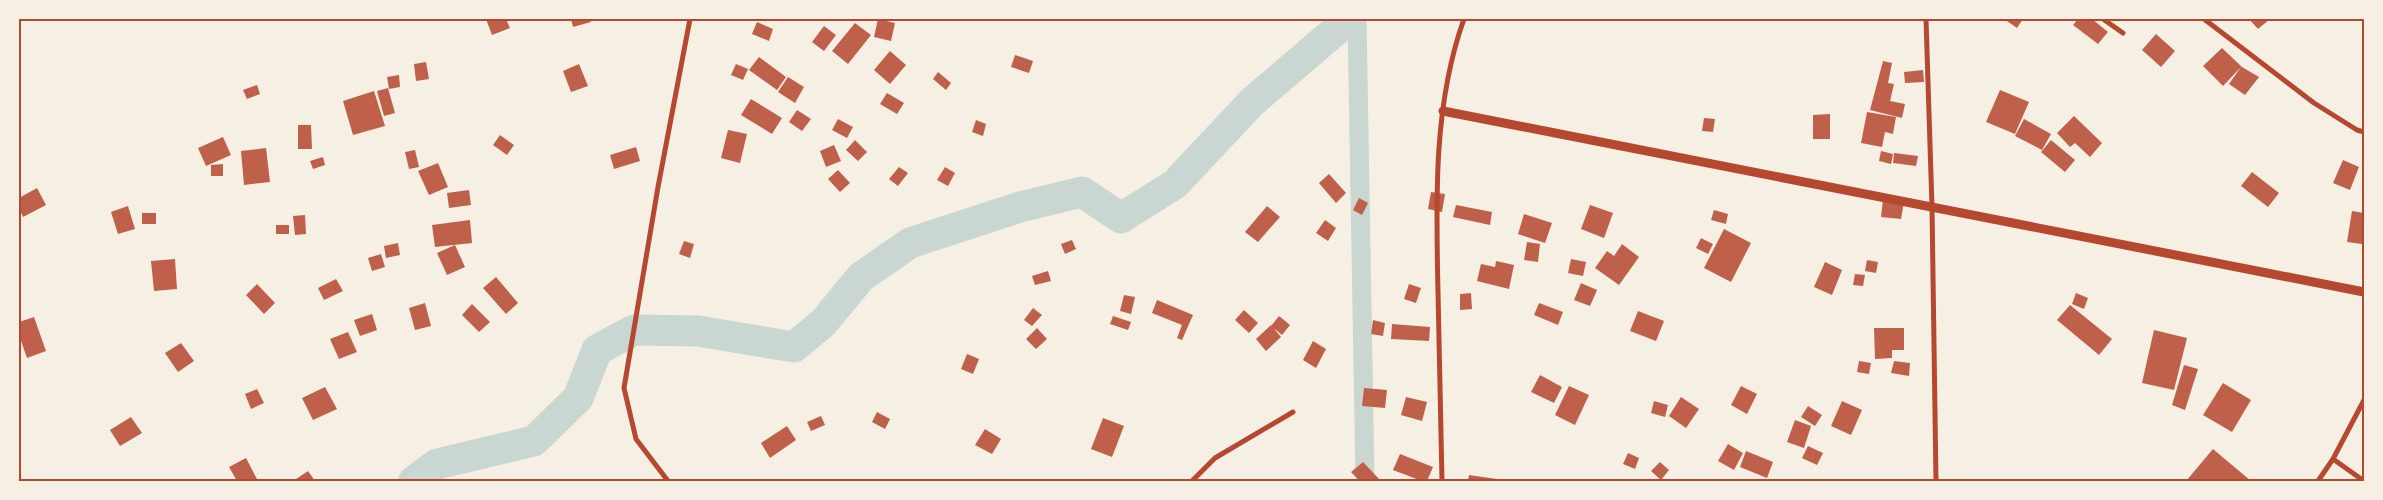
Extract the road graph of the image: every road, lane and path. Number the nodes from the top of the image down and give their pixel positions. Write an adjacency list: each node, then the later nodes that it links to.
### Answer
1 (690, 19): 14 (street)
2 (1464, 19): 7 (street)
3 (1926, 19): 9 (street)
4 (2103, 19): 6 (street)
5 (2204, 19): 8 (street)
6 (2123, 33)
7 (1443, 111): 9 (street); 16 (street)
8 (2364, 132)
9 (1932, 207): 10 (street); 17 (street)
10 (2364, 292)
11 (2364, 400): 13 (street)
12 (1293, 412): 15 (street)
13 (2333, 459): 18 (street); 19 (street)
14 (668, 481)
15 (1192, 481)
16 (1442, 481)
17 (1936, 481)
18 (2318, 481)
19 (2364, 481)

